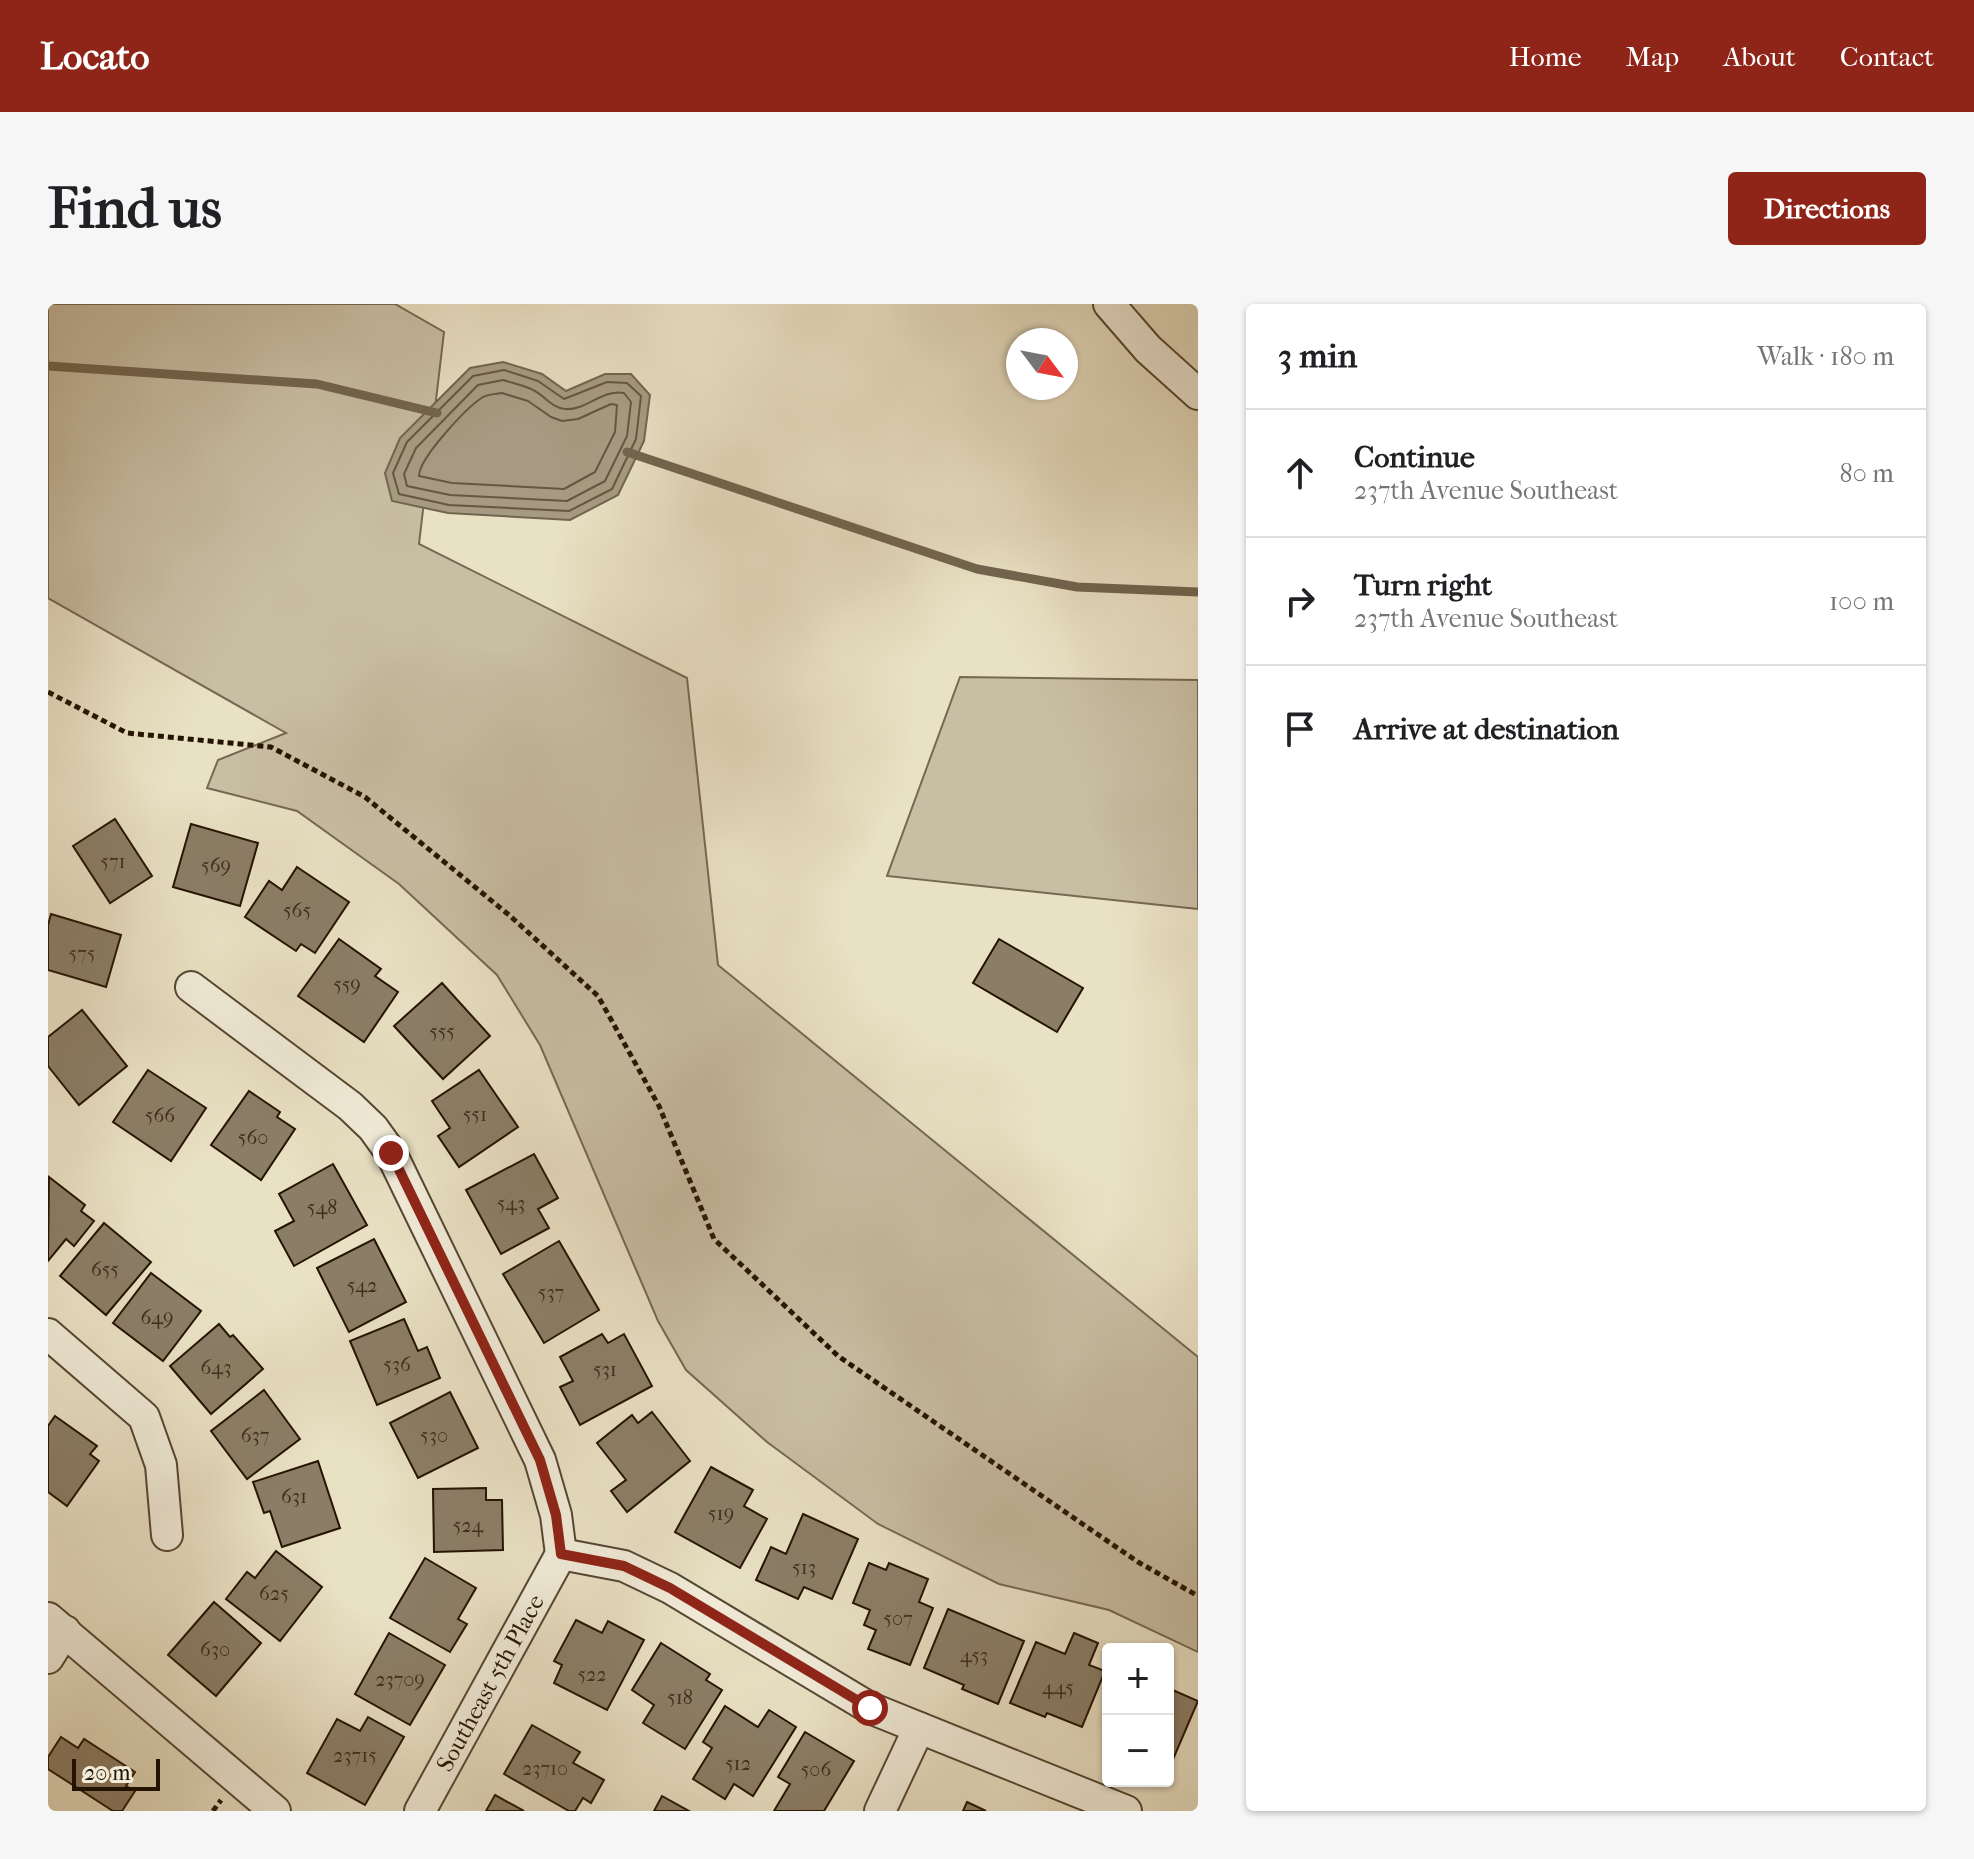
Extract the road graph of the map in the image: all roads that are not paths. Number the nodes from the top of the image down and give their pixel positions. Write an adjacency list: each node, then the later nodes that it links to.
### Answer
1 (1109, 304): 2 (street)
2 (1198, 394)
3 (191, 987): 6 (street)
4 (48, 1334): 5 (street)
5 (167, 1535)
6 (561, 1554): 9 (street); 11 (street, Southeast 5th Place)
7 (56, 1625): 8 (street); 10 (street)
8 (48, 1658)
9 (919, 1728): 12 (street); 13 (street)
10 (275, 1811)
11 (420, 1811)
12 (880, 1811)
13 (1126, 1811)

